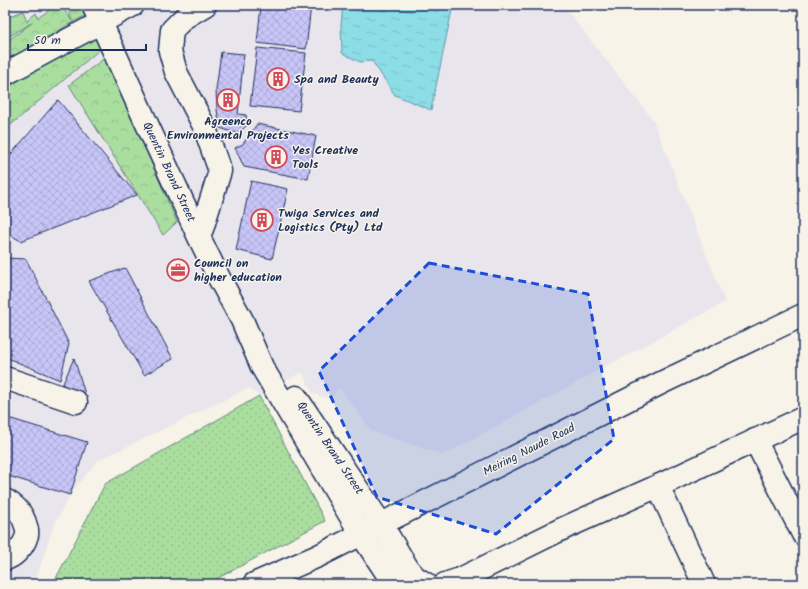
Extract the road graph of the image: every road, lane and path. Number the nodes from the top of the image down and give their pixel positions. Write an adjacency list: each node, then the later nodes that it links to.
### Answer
1 (133, 5): 3 (street)
2 (205, 5): 5 (street)
3 (97, 14): 4 (street); 7 (street, Quentin Brand Street)
4 (5, 74)
5 (202, 229)
6 (803, 314): 14 (street, Meiring Naude Road)
7 (250, 336): 14 (street, Quentin Brand Street); 15 (street, Quentin Brand Street)
8 (5, 378): 9 (street)
9 (76, 402)
10 (803, 418): 11 (street)
11 (755, 440): 12 (street); 16 (street)
12 (658, 486): 18 (street); 23 (street)
13 (5, 500): 17 (street)
14 (381, 524): 15 (street, Meiring Naude Road); 21 (street, Quentin Brand Street)
15 (361, 534): 19 (street, Meiring Naude Road); 20 (street, Quentin Brand Street)
16 (803, 534)
17 (5, 559)
18 (476, 577): 22 (street)
19 (254, 584)
20 (394, 584)
21 (426, 584)
22 (445, 584)
23 (704, 584)

